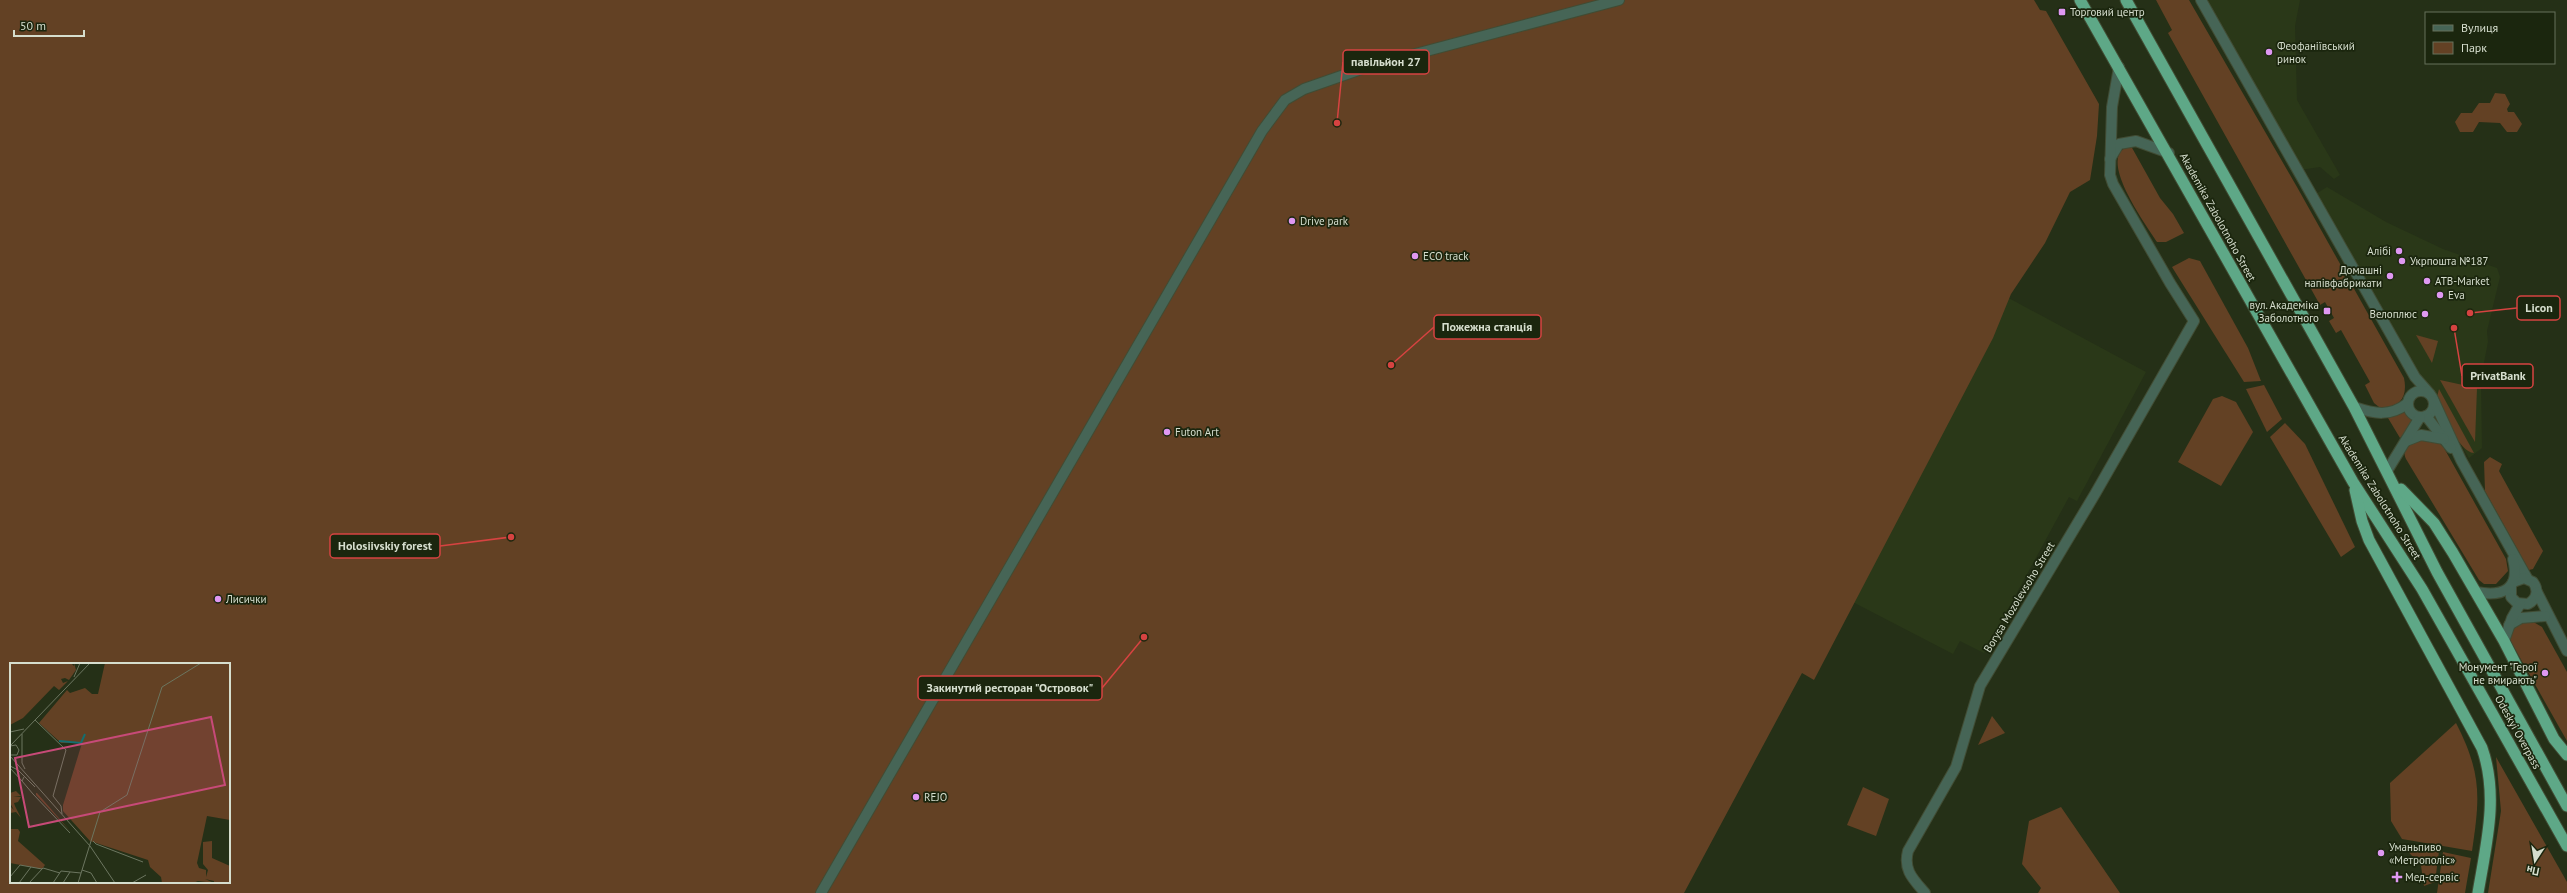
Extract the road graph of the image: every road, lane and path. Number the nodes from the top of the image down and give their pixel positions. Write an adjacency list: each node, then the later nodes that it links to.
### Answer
1 (1619, 0): 35 (street)
2 (2080, 0): 5 (highway, Akademika Zabolotnoho Street)
3 (2126, 0): 12 (highway, Akademika Zabolotnoho Street)
4 (2201, 0): 8 (street)
5 (2119, 67): 6 (highway, Akademika Zabolotnoho Street); 7 (street)
6 (2168, 153): 7 (street); 18 (highway, Akademika Zabolotnoho Street)
7 (2109, 162): 36 (street, Borysa Mozolevsoho Street)
8 (2415, 377): 9 (street); 10 (street)
9 (2413, 394): 10 (street); 11 (street)
10 (2432, 397): 13 (street); 16 (street)
11 (2408, 403): 12 (street); 13 (street)
12 (2354, 407): 17 (highway, Akademika Zabolotnoho Street)
13 (2423, 416): 14 (street); 15 (street)
14 (2444, 439): 15 (street); 16 (street)
15 (2406, 441): 17 (street)
16 (2461, 460): 20 (street)
17 (2387, 471): 19 (highway, Akademika Zabolotnoho Street)
18 (2353, 482): 24 (highway, Akademika Zabolotnoho Street); 37 (highway)
19 (2394, 483): 21 (highway, Akademika Zabolotnoho Street); 25 (highway)
20 (2511, 549): 22 (street); 23 (street)
21 (2437, 572): 33 (highway, Odeskyi Overpass)
22 (2527, 578): 23 (street); 26 (street)
23 (2512, 584): 25 (street); 27 (street)
24 (2422, 589): 34 (highway, Odeskyi Overpass)
25 (2476, 592): 30 (highway)
26 (2537, 592): 27 (street); 28 (street)
27 (2522, 604): 28 (street); 29 (street)
28 (2547, 618): 29 (street); 31 (street)
29 (2509, 625): 30 (street)
30 (2504, 641): 32 (highway)
31 (2567, 651)
32 (2567, 755)
33 (2567, 806)
34 (2567, 846)
35 (821, 893)
36 (1925, 893)
37 (2478, 893)

